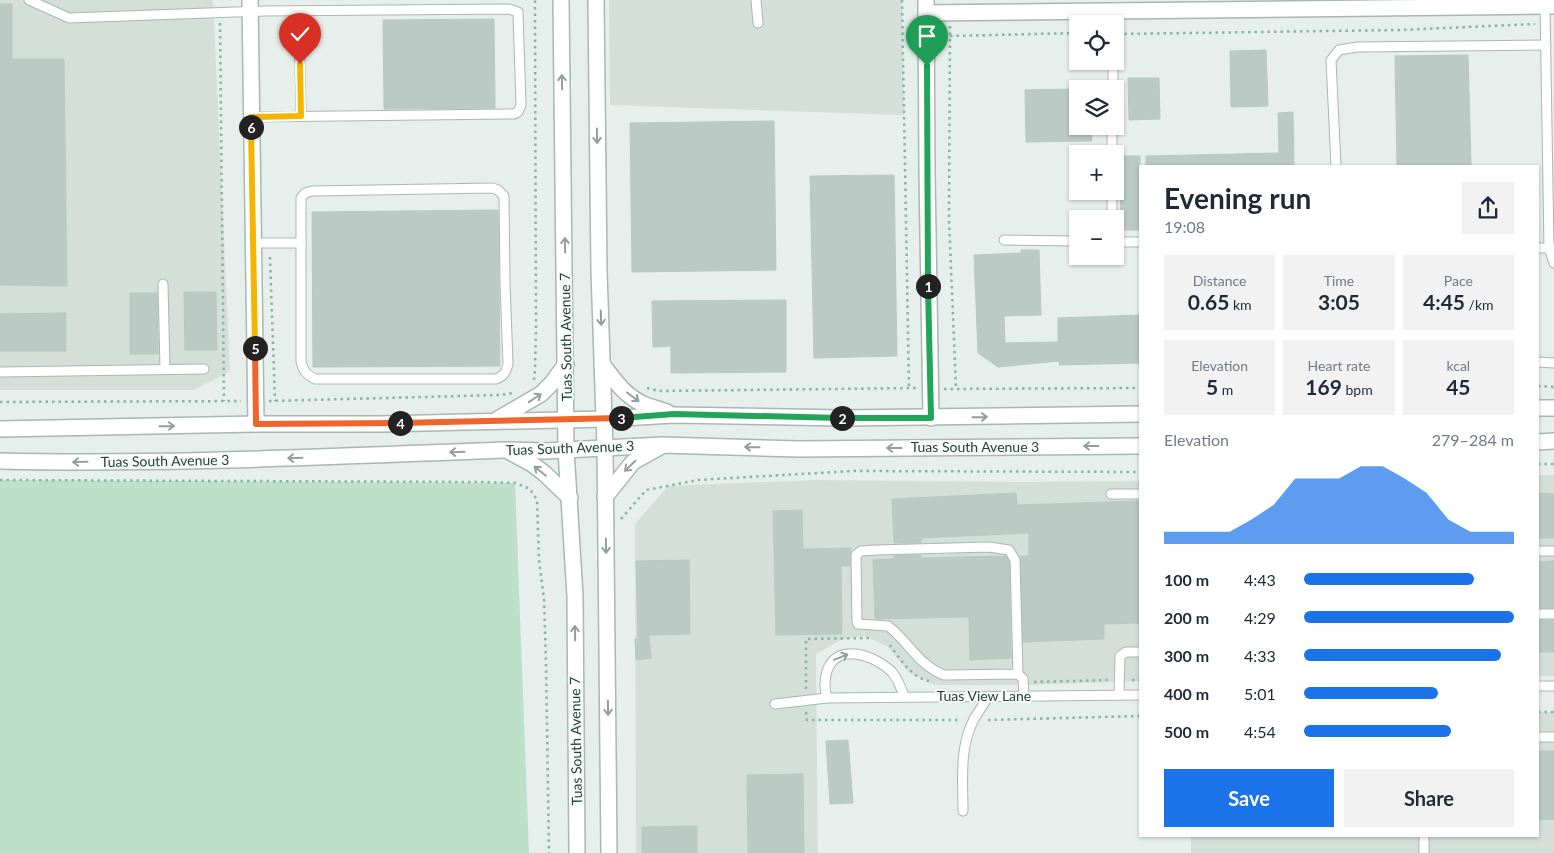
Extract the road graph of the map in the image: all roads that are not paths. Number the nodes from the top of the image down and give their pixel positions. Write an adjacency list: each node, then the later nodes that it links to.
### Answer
1 (29, 0): 5 (lane)
2 (561, 0): 28 (street, Tuas South Avenue 7, one-way to 2)
3 (596, 0): 29 (street, one-way to 29)
4 (756, 0): 11 (lane)
5 (250, 6): 8 (lane); 14 (street)
6 (926, 6): 9 (street); 37 (street)
7 (1549, 6): 10 (street); 12 (lane)
8 (299, 11): 13 (lane); 13 (lane)
9 (1069, 16)
10 (1124, 17)
11 (758, 23)
12 (1546, 45): 15 (lane); 23 (lane)
13 (301, 116): 14 (lane)
14 (251, 117): 20 (street)
15 (1336, 165)
16 (1004, 240): 17 (lane)
17 (1069, 241)
18 (1124, 242): 19 (lane)
19 (1139, 242)
20 (254, 243): 21 (lane); 41 (street)
21 (301, 243): 21 (lane)
22 (1539, 248): 23 (lane)
23 (1552, 248): 24 (lane)
24 (1554, 263)
25 (163, 284): 30 (lane)
26 (1539, 362): 27 (lane)
27 (1554, 363)
28 (566, 364): 38 (street, Tuas South Avenue 7); 40 (street, one-way to 28)
29 (602, 364): 35 (street, one-way to 35); 39 (street)
30 (165, 369): 31 (lane); 32 (lane)
31 (204, 369)
32 (0, 372)
33 (1539, 408): 34 (street)
34 (1554, 408)
35 (674, 414): 37 (street, Tuas South Avenue 3); 39 (street, Tuas South Avenue 3)
36 (1139, 414): 37 (street, Tuas South Avenue 3, one-way to 36)
37 (931, 418)
38 (566, 419): 39 (street, Tuas South Avenue 3); 40 (street, Tuas South Avenue 3); 49 (street, Tuas South Avenue 7)
39 (604, 419): 47 (street)
40 (495, 421): 41 (street, Tuas South Avenue 3)
41 (256, 424): 42 (street, Tuas South Avenue 3, one-way to 41)
42 (0, 429)
43 (1554, 441): 44 (street)
44 (1539, 442)
45 (663, 445): 46 (street, Tuas South Avenue 3, one-way to 45); 47 (street, Tuas South Avenue 3); 53 (street, one-way to 53)
46 (1139, 446)
47 (605, 447): 49 (street, Tuas South Avenue 3); 53 (street)
48 (506, 450): 49 (street, Tuas South Avenue 3); 50 (street, Tuas South Avenue 3, one-way to 50); 54 (street, one-way to 48)
49 (566, 450): 54 (street, Tuas South Avenue 7)
50 (0, 461)
51 (1111, 494): 52 (lane)
52 (1139, 494)
53 (606, 497): 75 (street, one-way to 75)
54 (570, 498): 74 (street, Tuas South Avenue 7, one-way to 54)
55 (1539, 551): 56 (lane)
56 (1554, 551)
57 (1539, 614): 58 (lane)
58 (1554, 614)
59 (1139, 652): 63 (lane)
60 (1018, 674): 60 (lane); 67 (lane)
61 (1539, 686): 62 (lane)
62 (1554, 686)
63 (1119, 695): 64 (lane, Tuas View Lane); 67 (lane, Tuas View Lane)
64 (1139, 695)
65 (904, 696): 66 (lane, Tuas View Lane); 68 (lane, Tuas View Lane); 68 (lane, one-way to 65)
66 (989, 696): 67 (lane, Tuas View Lane); 72 (lane)
67 (1024, 696)
68 (827, 698): 69 (lane, Tuas View Lane)
69 (774, 704)
70 (1539, 737): 71 (lane)
71 (1554, 737)
72 (963, 811)
73 (1424, 837): 76 (lane)
74 (577, 853)
75 (609, 853)
76 (1424, 853)

